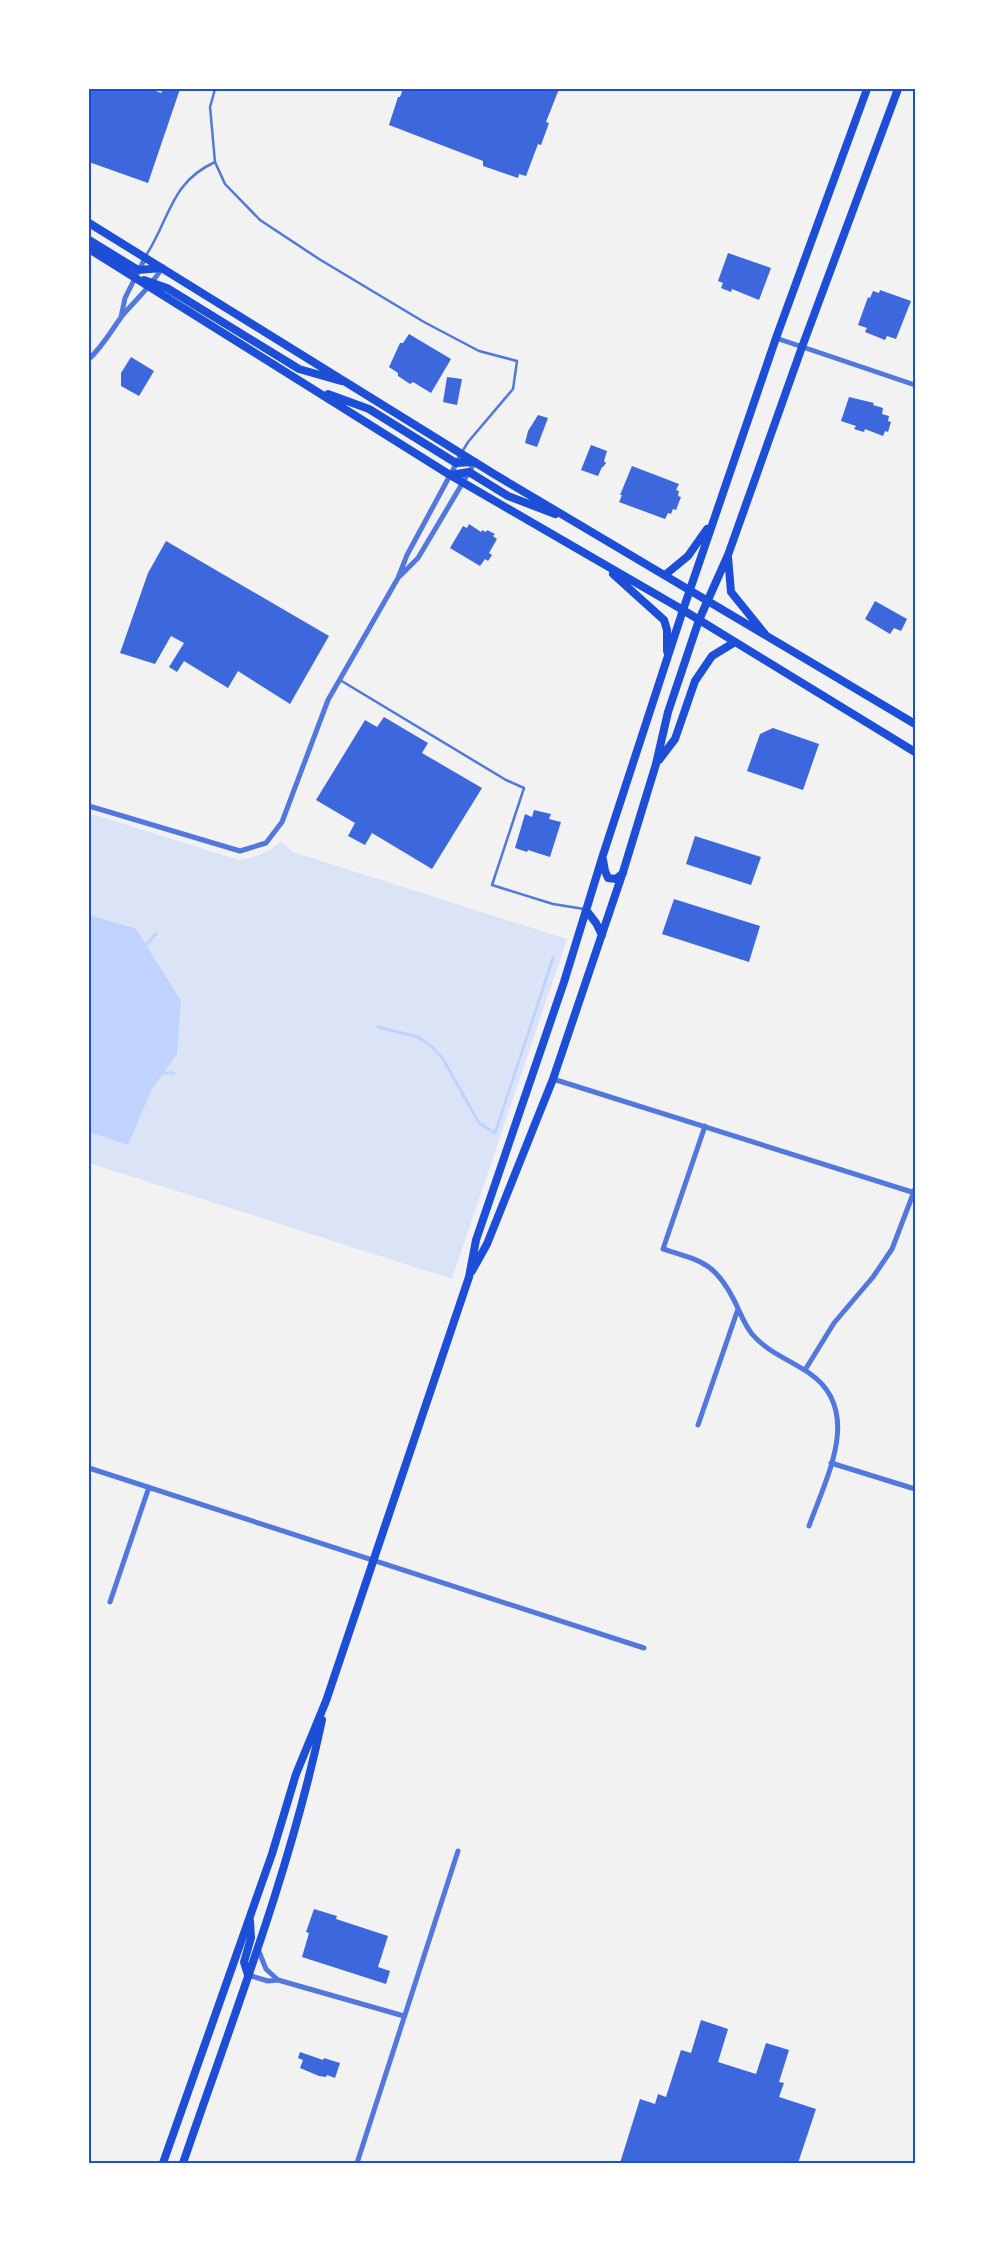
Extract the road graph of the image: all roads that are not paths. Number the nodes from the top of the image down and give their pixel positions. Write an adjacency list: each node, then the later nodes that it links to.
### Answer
1 (215, 89): 4 (lane)
2 (867, 89): 13 (main road)
3 (898, 89): 14 (main road)
4 (215, 162): 8 (lane); 19 (lane)
5 (89, 223): 8 (main road)
6 (89, 240): 10 (main road)
7 (89, 249): 10 (main road)
8 (145, 258): 9 (main road); 10 (street)
9 (162, 268): 10 (main road); 11 (street); 16 (main road)
10 (136, 274): 11 (main road); 12 (street)
11 (152, 285): 12 (street); 16 (main road); 18 (main road)
12 (121, 317): 15 (street)
13 (776, 338): 14 (street); 25 (main road)
14 (802, 346): 17 (street); 27 (main road)
15 (89, 359)
16 (350, 384): 19 (main road)
17 (915, 385)
18 (311, 388): 21 (main road); 23 (main road)
19 (462, 453): 20 (main road); 21 (street)
20 (475, 462): 21 (main road); 22 (street); 26 (main road)
21 (456, 463): 23 (street)
22 (469, 472): 23 (main road); 24 (street); 26 (main road)
23 (450, 475): 24 (main road); 30 (street)
24 (463, 482): 28 (main road); 30 (street)
25 (714, 519): 29 (main road); 31 (main road)
26 (576, 522): 29 (main road)
27 (728, 556): 32 (main road); 35 (main road)
28 (598, 561): 33 (main road); 37 (main road)
29 (665, 575): 31 (main road)
30 (398, 578): 38 (street)
31 (690, 590): 32 (main road); 33 (main road)
32 (706, 601): 34 (main road); 35 (main road)
33 (683, 610): 34 (main road); 37 (main road)
34 (699, 620): 36 (main road); 41 (main road)
35 (768, 637): 39 (main road)
36 (735, 642): 40 (main road); 41 (main road)
37 (667, 658): 43 (main road)
38 (339, 680): 42 (street); 45 (lane)
39 (915, 724)
40 (915, 752)
41 (656, 764): 44 (main road)
42 (89, 806)
43 (603, 855): 44 (main road); 45 (main road)
44 (624, 872): 46 (main road)
45 (586, 910): 46 (main road); 50 (main road)
46 (602, 935): 47 (main road)
47 (552, 1079): 48 (street); 50 (main road)
48 (705, 1126): 49 (street); 51 (street)
49 (915, 1191): 52 (street)
50 (469, 1277): 59 (main road)
51 (738, 1309): 52 (street); 53 (street)
52 (805, 1370): 54 (street)
53 (698, 1425)
54 (831, 1463): 57 (street); 58 (street)
55 (89, 1468): 56 (street)
56 (149, 1487): 59 (street); 60 (street)
57 (915, 1489)
58 (809, 1526)
59 (374, 1560): 61 (street); 62 (main road)
60 (110, 1602)
61 (644, 1648)
62 (326, 1701): 64 (main road); 65 (main road)
63 (458, 1851): 68 (street)
64 (250, 1917): 66 (main road); 69 (main road)
65 (258, 1949): 66 (main road); 67 (street)
66 (248, 1975): 67 (street); 70 (main road)
67 (278, 1980): 68 (street)
68 (404, 2016): 71 (street)
69 (163, 2163)
70 (183, 2163)
71 (357, 2163)

